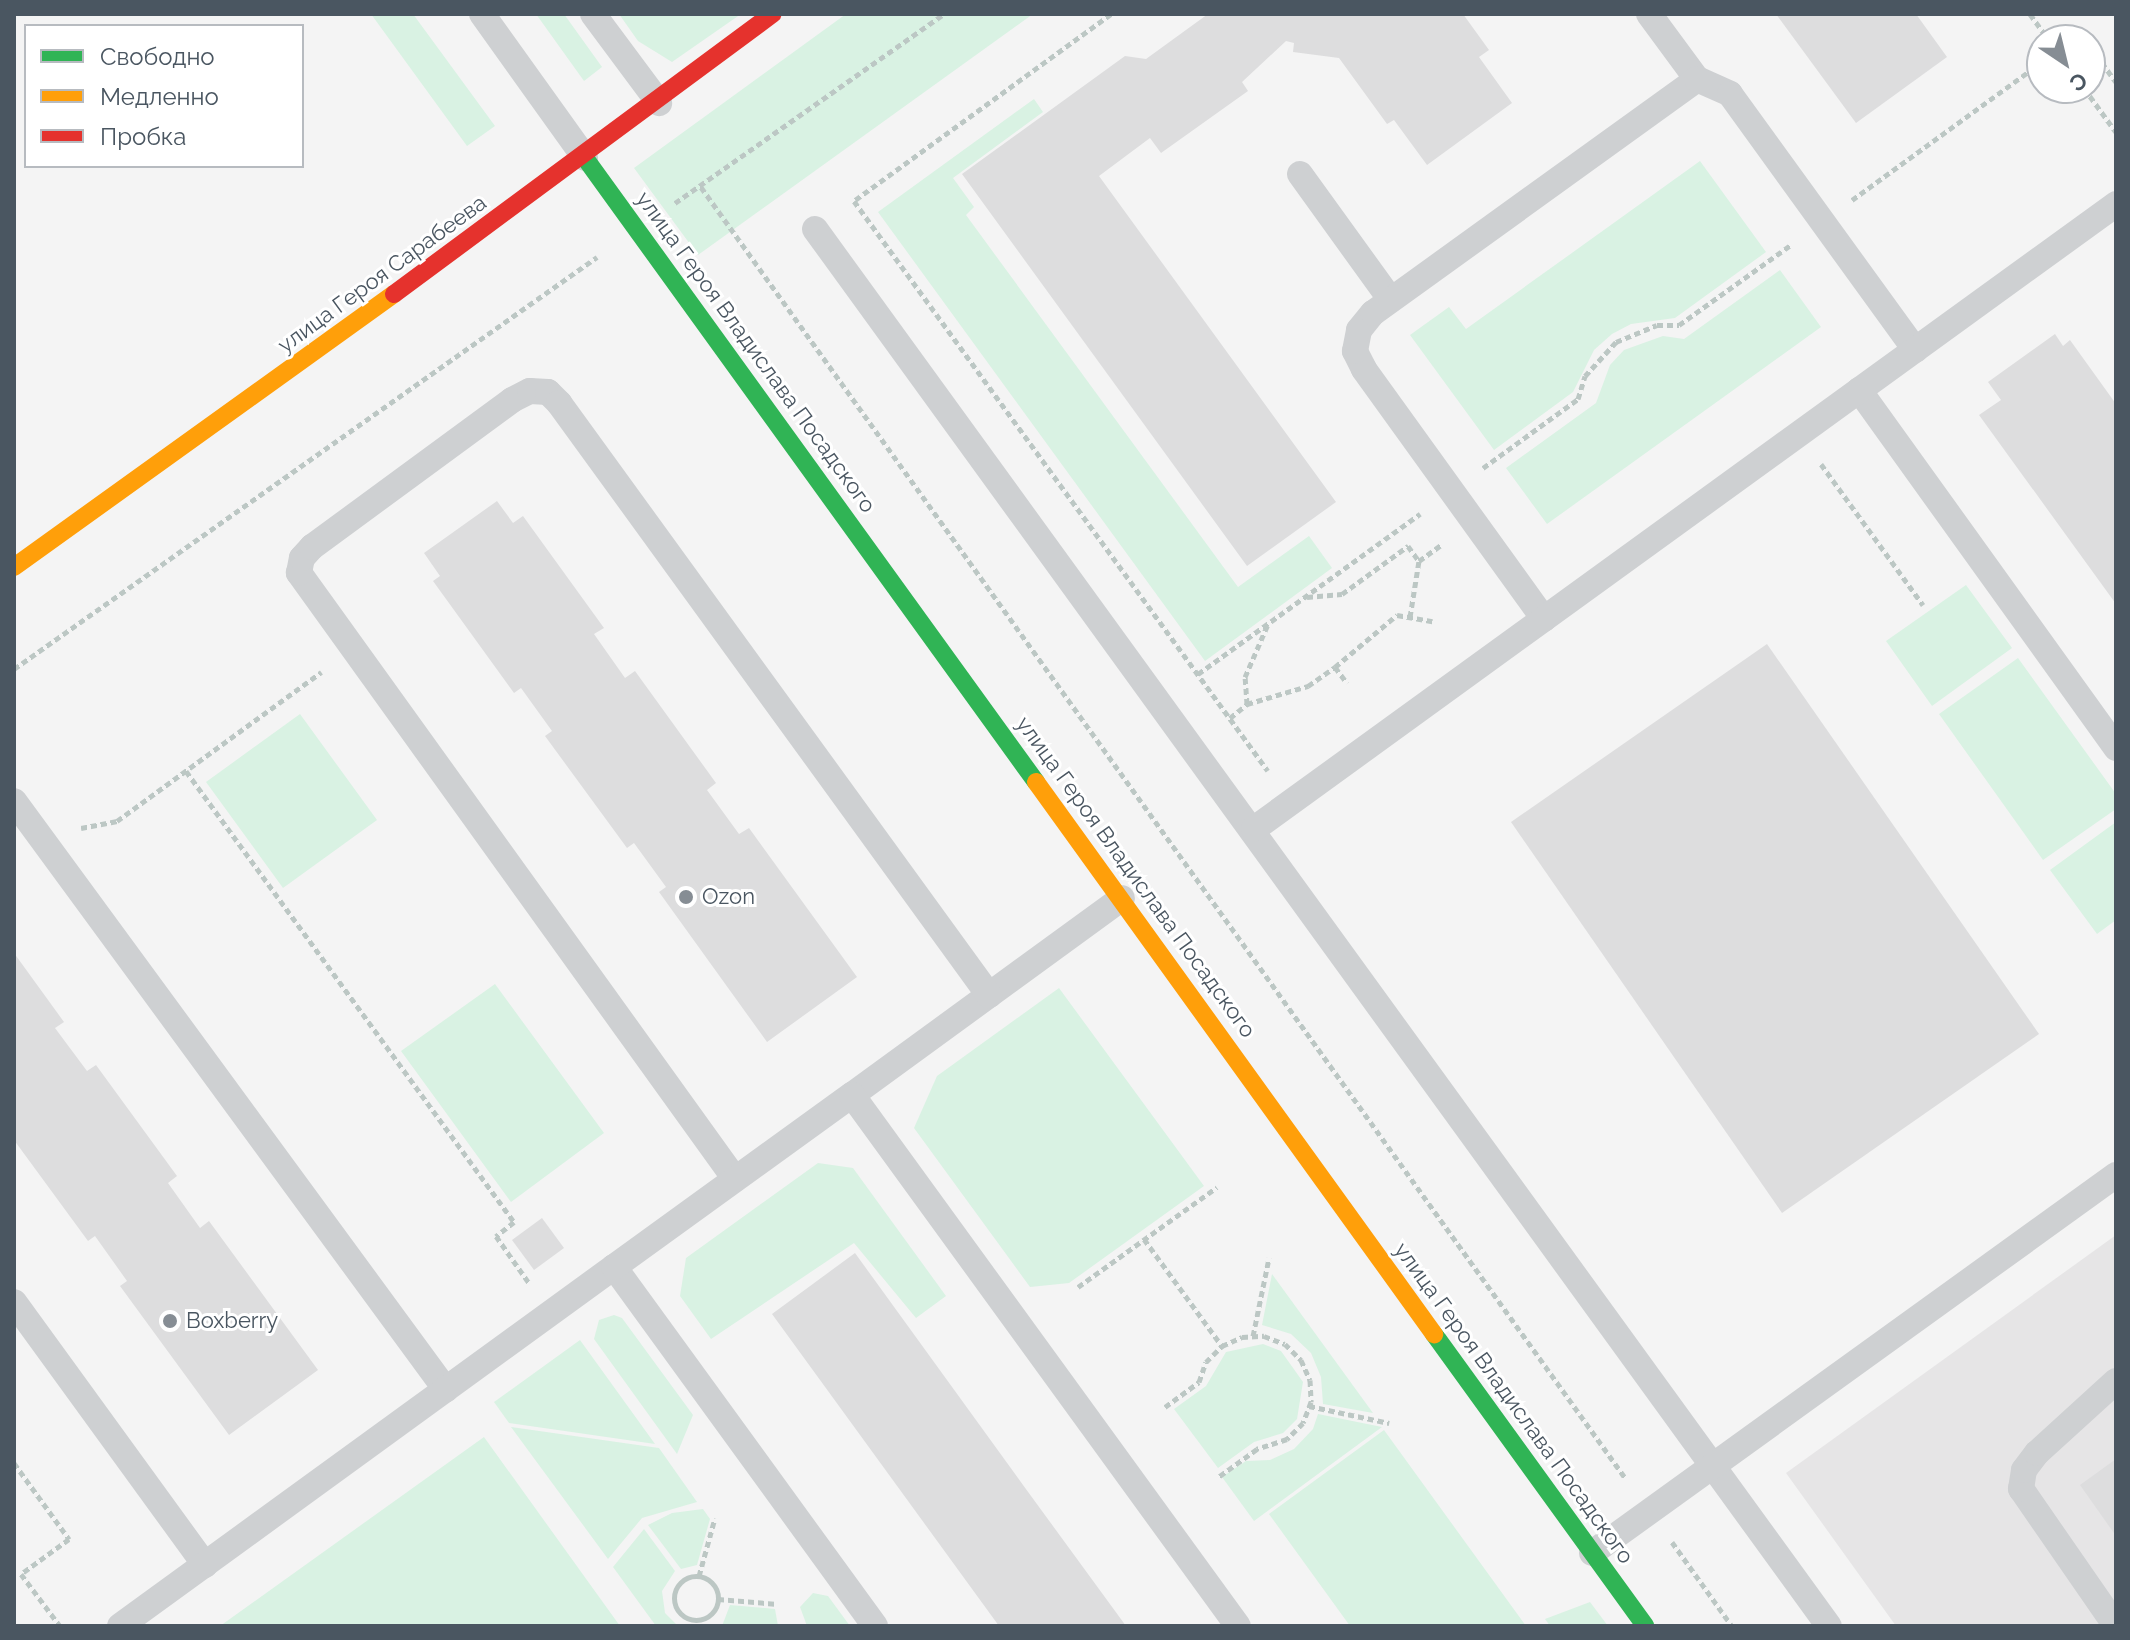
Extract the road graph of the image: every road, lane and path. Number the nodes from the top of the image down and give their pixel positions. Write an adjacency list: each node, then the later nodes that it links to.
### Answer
1 (482, 14): 12 (lane)
2 (593, 14): 9 (lane)
3 (773, 14): 9 (street, улица Героя Сарабеева)
4 (944, 14): 14 (path)
5 (1111, 14): 37 (path)
6 (1649, 14): 8 (lane)
7 (2026, 74): 17 (path)
8 (1697, 79): 17 (lane); 20 (lane)
9 (659, 103): 12 (street, улица Героя Сарабеева)
10 (2096, 104): 11 (path)
11 (2116, 132)
12 (585, 158): 27 (street, улица Героя Сарабеева); 47 (street, улица Героя Владислава Посадского)
13 (1300, 174): 20 (lane)
14 (701, 187): 16 (path); 69 (path)
15 (2116, 204): 21 (lane)
16 (665, 210)
17 (1823, 221): 21 (lane); 24 (path)
18 (815, 229): 45 (lane)
19 (598, 256): 36 (path)
20 (1391, 300): 24 (lane)
21 (1915, 350): 22 (lane)
22 (1859, 390): 23 (lane); 41 (lane)
23 (1800, 434): 29 (path); 31 (lane)
24 (1452, 491): 28 (path); 31 (lane)
25 (1441, 545): 26 (path)
26 (1419, 561): 28 (path); 30 (path)
27 (14, 567)
28 (1303, 597): 33 (path)
29 (1923, 605)
30 (1410, 617): 32 (path); 35 (path)
31 (1544, 619): 44 (lane)
32 (1432, 621)
33 (1269, 623): 37 (path); 39 (path)
34 (351, 650): 42 (path); 48 (lane); 51 (lane)
35 (1335, 667): 38 (path); 39 (path)
36 (14, 669)
37 (1198, 674): 40 (path)
38 (1347, 683)
39 (1247, 704): 40 (path)
40 (1230, 718): 44 (path)
41 (2116, 748)
42 (186, 771): 46 (path); 57 (path)
43 (14, 801): 46 (lane)
44 (1291, 802): 45 (lane)
45 (1254, 829): 67 (lane)
46 (44, 836): 62 (lane)
47 (1122, 898): 48 (lane); 72 (street, улица Героя Владислава Посадского)
48 (989, 995): 49 (lane)
49 (852, 1095): 51 (lane); 80 (lane)
50 (2116, 1175): 67 (lane)
51 (735, 1179): 55 (lane)
52 (1217, 1187): 53 (path)
53 (1144, 1239): 56 (path); 60 (path)
54 (1269, 1258): 59 (path)
55 (614, 1267): 62 (lane); 79 (lane)
56 (1078, 1287)
57 (533, 1289)
58 (14, 1302): 73 (lane)
59 (1253, 1336): 60 (path); 63 (path)
60 (1222, 1346): 64 (path)
61 (2116, 1381): 84 (lane)
62 (446, 1390): 73 (lane)
63 (1309, 1406): 65 (path); 68 (path)
64 (1165, 1407)
65 (1389, 1423)
66 (14, 1463): 77 (path)
67 (1710, 1467): 72 (lane); 83 (lane)
68 (1217, 1478)
69 (1629, 1483)
70 (715, 1518): 74 (path)
71 (1665, 1532): 82 (path)
72 (1592, 1553): 81 (street, улица Героя Владислава Посадского)
73 (205, 1565): 78 (lane)
74 (699, 1576): 75 (path); 75 (path)
75 (718, 1599): 76 (path)
76 (778, 1604)
77 (60, 1626)
78 (120, 1626)
79 (875, 1626)
80 (1238, 1626)
81 (1645, 1626)
82 (1732, 1626)
83 (1829, 1626)
84 (2116, 1626)

